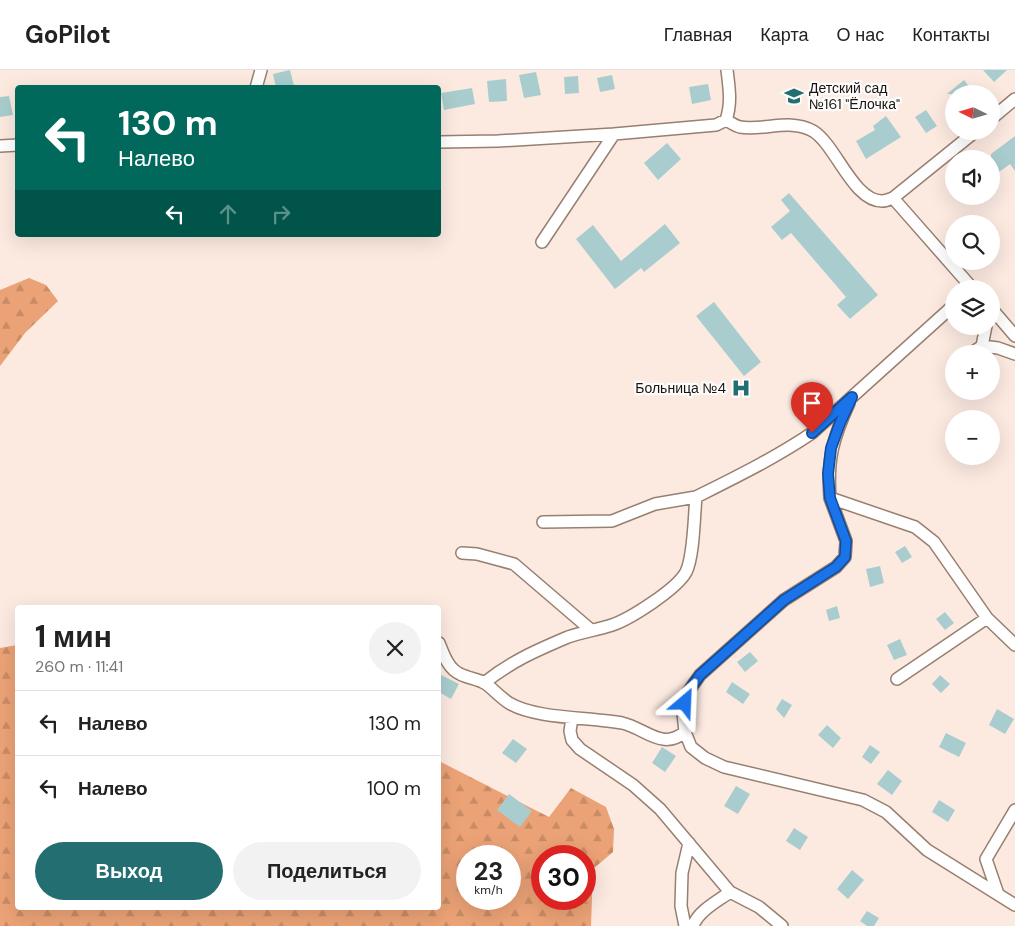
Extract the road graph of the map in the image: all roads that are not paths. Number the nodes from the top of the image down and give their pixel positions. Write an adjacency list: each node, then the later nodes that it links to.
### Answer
1 (261, 70): 3 (street)
2 (727, 70): 6 (street)
3 (257, 85)
4 (1015, 100): 5 (street)
5 (1000, 112)
6 (726, 120): 7 (street); 12 (street)
7 (614, 134): 9 (street); 13 (street)
8 (965, 140): 12 (street)
9 (441, 142)
10 (15, 145): 11 (street)
11 (0, 146)
12 (893, 198): 14 (street)
13 (542, 242)
14 (964, 280)
15 (945, 313): 20 (street)
16 (1000, 318): 17 (street)
17 (1015, 336)
18 (1000, 349): 19 (street)
19 (1015, 354)
20 (852, 397): 21 (street); 22 (street)
21 (696, 497): 23 (street); 26 (street)
22 (830, 498): 25 (street); 32 (street)
23 (543, 522)
24 (462, 553): 26 (street)
25 (986, 618): 27 (street); 29 (street)
26 (591, 630): 30 (street)
27 (1015, 645)
28 (441, 648): 30 (street)
29 (897, 679)
30 (484, 682): 31 (street)
31 (572, 718): 32 (street); 34 (street)
32 (685, 732): 36 (street)
33 (1015, 810): 36 (street)
34 (689, 843): 35 (street); 38 (street)
35 (730, 892): 39 (street); 40 (street)
36 (998, 894): 37 (street)
37 (1015, 905)
38 (685, 926)
39 (693, 926)
40 (782, 926)

